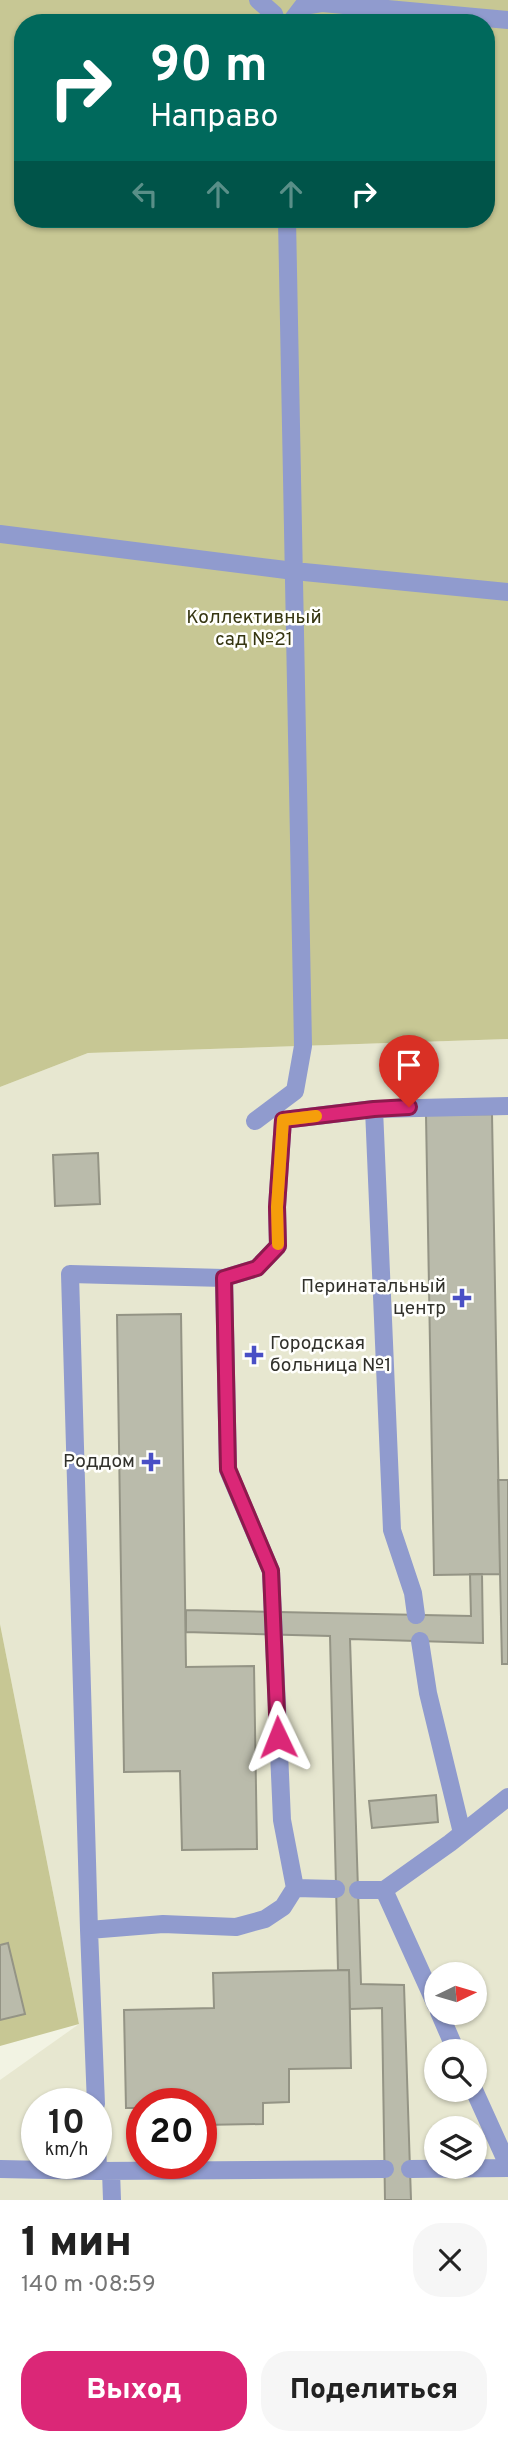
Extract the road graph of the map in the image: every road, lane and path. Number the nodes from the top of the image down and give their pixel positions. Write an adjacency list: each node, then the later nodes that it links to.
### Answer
1 (258, 0): 2 (lane)
2 (274, 14)
3 (297, 14): 4 (lane)
4 (443, 14)
5 (288, 228): 7 (lane)
6 (0, 534): 7 (lane)
7 (294, 571): 8 (lane); 11 (lane)
8 (508, 592)
9 (508, 1106): 10 (lane)
10 (374, 1109): 12 (lane); 13 (lane)
11 (255, 1121)
12 (224, 1278): 17 (lane); 21 (lane)
13 (416, 1615)
14 (420, 1641): 16 (lane)
15 (508, 1797): 16 (lane)
16 (462, 1833): 20 (lane)
17 (295, 1888): 18 (lane); 21 (lane)
18 (336, 1889)
19 (358, 1890): 20 (lane)
20 (384, 1890): 22 (lane)
21 (89, 1930): 23 (lane)
22 (424, 1978)
23 (95, 2088)
24 (479, 2102): 25 (lane)
25 (508, 2166): 29 (lane)
26 (0, 2169): 27 (lane)
27 (21, 2169)
28 (385, 2169): 30 (lane)
29 (410, 2169)
30 (112, 2171)
31 (107, 2179): 32 (lane)
32 (112, 2200)

